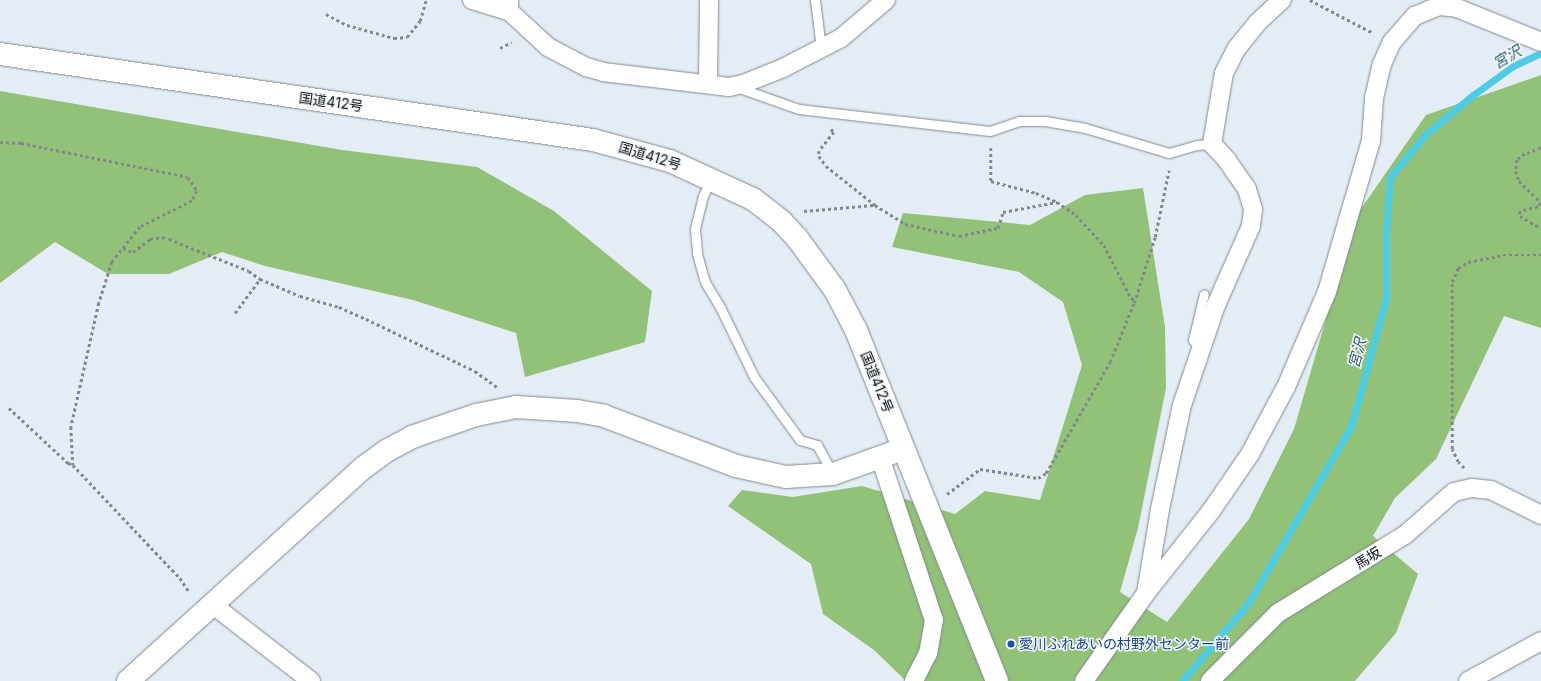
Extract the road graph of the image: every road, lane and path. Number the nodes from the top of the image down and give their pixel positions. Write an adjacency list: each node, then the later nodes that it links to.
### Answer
1 (426, 0): 9 (path)
2 (472, 0): 8 (street)
3 (709, 0): 14 (street)
4 (815, 0): 12 (lane)
5 (886, 0): 12 (street)
6 (1282, 0): 19 (street)
7 (1310, 0): 10 (path)
8 (509, 6): 14 (street)
9 (326, 14)
10 (1392, 42): 11 (street); 44 (street)
11 (1541, 42)
12 (821, 48): 15 (street)
13 (0, 54): 22 (main road, 国道412号)
14 (708, 84): 15 (street)
15 (743, 84): 16 (lane)
16 (816, 111): 17 (lane); 25 (path)
17 (990, 131): 21 (lane); 23 (path)
18 (0, 142): 28 (path)
19 (1212, 144): 21 (lane); 34 (street)
20 (1541, 148): 24 (path)
21 (1169, 153): 32 (path)
22 (711, 178): 37 (main road, 国道412号); 40 (lane)
23 (1057, 202): 25 (path); 32 (path)
24 (1541, 202): 27 (path)
25 (875, 205): 26 (path)
26 (804, 218)
27 (1541, 228)
28 (123, 248): 30 (path); 39 (path)
29 (1541, 254): 41 (path)
30 (260, 279): 33 (path); 36 (path)
31 (1204, 294): 34 (lane)
32 (1135, 300): 42 (path)
33 (235, 312)
34 (1200, 348): 44 (street)
35 (9, 408): 39 (path)
36 (505, 410): 40 (main road); 45 (main road)
37 (903, 449): 38 (main road); 42 (main road, 国道412号)
38 (880, 457): 40 (main road); 49 (street)
39 (73, 465): 45 (path)
40 (833, 474)
41 (1472, 488): 43 (street, 馬坂); 52 (street, 馬坂)
42 (928, 509): 50 (main road, 国道412号)
43 (1541, 515)
44 (1146, 594): 51 (street)
45 (208, 610): 47 (main road); 48 (street)
46 (1541, 641): 53 (street)
47 (128, 681)
48 (311, 681)
49 (914, 681)
50 (997, 681)
51 (1084, 681)
52 (1210, 681)
53 (1468, 681)

